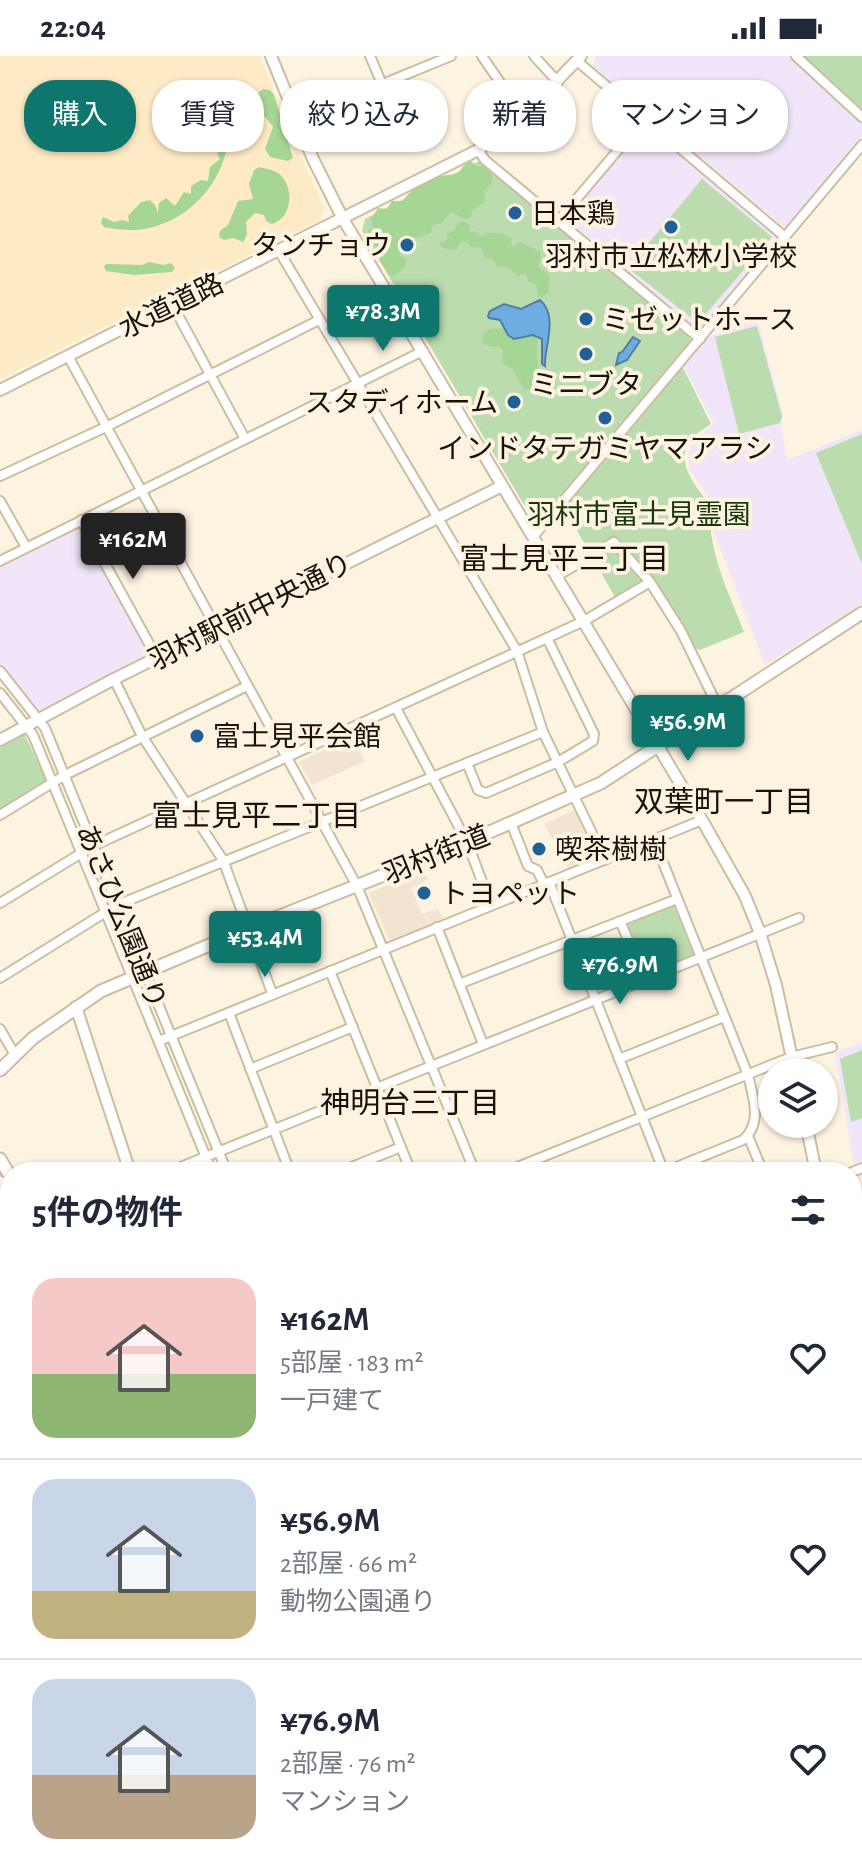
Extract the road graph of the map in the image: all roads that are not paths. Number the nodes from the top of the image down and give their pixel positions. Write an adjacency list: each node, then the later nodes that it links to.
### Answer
1 (271, 56): 8 (street)
2 (370, 56): 9 (street)
3 (451, 56): 10 (street)
4 (482, 56): 11 (street)
5 (534, 56): 12 (street)
6 (796, 56): 15 (street)
7 (579, 58): 13 (street, 水道道路); 14 (street)
8 (281, 80)
9 (380, 80)
10 (392, 80)
11 (498, 80)
12 (556, 80)
13 (560, 80)
14 (603, 80)
15 (862, 117)
16 (862, 145): 24 (street)
17 (312, 152): 22 (street)
18 (474, 152): 22 (street, 水道道路)
19 (479, 152): 23 (street)
20 (616, 152): 23 (street)
21 (685, 152): 24 (street)
22 (343, 219): 25 (street, 水道道路); 29 (street)
23 (558, 221): 28 (street)
24 (785, 237): 28 (street)
25 (279, 251): 26 (street, 水道道路); 27 (street)
26 (172, 304): 30 (street, 水道道路); 31 (street)
27 (319, 320): 31 (street); 32 (street)
28 (700, 339): 42 (street)
29 (423, 351): 32 (street); 37 (street)
30 (68, 356): 33 (street, 水道道路); 34 (street)
31 (210, 374): 34 (street); 35 (street)
32 (358, 383): 35 (street); 40 (street)
33 (0, 390)
34 (106, 427): 36 (street); 38 (street)
35 (245, 439): 38 (street)
36 (0, 476)
37 (502, 486): 40 (street, 羽村駅前中央通り); 42 (street)
38 (142, 491): 41 (street); 49 (street)
39 (0, 501): 43 (street)
40 (437, 517): 49 (street, 羽村駅前中央通り); 51 (street)
41 (81, 520): 43 (street); 52 (street)
42 (533, 537): 45 (street)
43 (26, 547): 44 (street)
44 (0, 561)
45 (557, 576): 46 (street); 48 (street)
46 (650, 582): 48 (street); 58 (street)
47 (862, 613): 58 (main road, 羽村街道)
48 (584, 621): 50 (street); 64 (street)
49 (218, 628): 52 (street, 羽村駅前中央通り); 55 (street)
50 (547, 638): 51 (street); 66 (street)
51 (517, 651): 57 (street); 61 (street)
52 (157, 658): 54 (street, 羽村駅前中央通り)
53 (0, 671): 59 (street, あさひ公園通り)
54 (114, 679): 59 (street, 羽村駅前中央通り); 62 (street)
55 (247, 686): 62 (street); 65 (street)
56 (0, 693): 60 (street, あさひ公園通り)
57 (396, 708): 65 (street); 69 (street)
58 (719, 709): 64 (main road, 羽村街道)
59 (38, 718): 60 (street, 羽村駅前中央通り); 68 (street, あさひ公園通り)
60 (26, 724): 63 (street, 羽村駅前中央通り); 70 (street, あさひ公園通り)
61 (543, 732): 66 (street); 67 (street)
62 (142, 736): 68 (street); 72 (street)
63 (0, 740)
64 (659, 748): 71 (main road, 羽村街道); 74 (street)
65 (286, 757): 72 (street); 75 (street)
66 (558, 762): 67 (street); 71 (street)
67 (467, 763): 69 (street)
68 (65, 775): 70 (street); 79 (street, あさひ公園通り)
69 (432, 777): 75 (street); 78 (street)
70 (53, 783): 73 (street); 80 (street, あさひ公園通り)
71 (574, 797): 76 (main road, 羽村街道); 82 (street)
72 (185, 803): 79 (street); 81 (street)
73 (0, 815)
74 (702, 820): 77 (street); 94 (street)
75 (322, 821): 81 (street); 84 (street)
76 (511, 823): 78 (main road, 羽村街道); 83 (street)
77 (654, 840): 82 (street); 85 (street)
78 (467, 842): 84 (main road, 羽村街道); 88 (street)
79 (93, 846): 80 (street); 87 (street, あさひ公園通り)
80 (81, 853): 86 (street); 89 (street, あさひ公園通り)
81 (223, 860): 87 (street); 93 (street)
82 (605, 860): 83 (street)
83 (547, 883): 88 (street); 95 (street)
84 (357, 886): 93 (main road, 羽村街道); 96 (street)
85 (677, 899): 91 (street); 97 (street)
86 (0, 903)
87 (117, 905): 89 (street); 99 (street, あさひ公園通り)
88 (491, 905): 92 (street)
89 (105, 912): 100 (street, あさひ公園通り); 101 (street)
90 (799, 918): 94 (street)
91 (620, 921): 95 (street); 102 (street)
92 (437, 927): 96 (street); 103 (street)
93 (247, 929): 99 (main road, 羽村街道); 104 (street)
94 (760, 933): 97 (street); 116 (street)
95 (572, 940): 103 (street); 105 (street)
96 (383, 949): 98 (street); 118 (street)
97 (700, 956): 102 (street); 108 (street)
98 (330, 971): 104 (street); 109 (street)
99 (144, 972): 100 (main road, 羽村街道); 111 (street, あさひ公園通り)
100 (132, 977): 106 (main road, 羽村街道); 112 (street, あさひ公園通り)
101 (0, 978)
102 (645, 979): 105 (street)
103 (459, 984): 113 (street)
104 (272, 993): 107 (street)
105 (595, 999): 113 (street); 117 (street)
106 (76, 1007): 115 (main road, 羽村街道); 130 (street)
107 (229, 1013): 111 (street); 119 (street)
108 (724, 1017): 117 (street); 121 (street)
109 (353, 1027): 119 (street); 122 (street)
110 (0, 1029): 115 (street)
111 (172, 1037): 112 (street); 128 (street, あさひ公園通り)
112 (159, 1041): 129 (street, あさひ公園通り)
113 (483, 1044): 118 (street)
114 (832, 1047): 116 (street)
115 (15, 1055): 120 (main road, 羽村街道)
116 (791, 1057): 121 (street)
117 (619, 1059): 123 (street)
118 (431, 1066): 122 (street); 137 (street)
119 (250, 1069): 124 (street)
120 (0, 1070)
121 (748, 1075): 123 (street); 125 (street)
122 (377, 1087): 124 (street); 127 (street)
123 (641, 1117): 138 (street); 139 (street)
124 (274, 1129): 128 (street); 134 (street)
125 (748, 1136): 140 (street); 141 (street)
126 (809, 1138): 142 (street)
127 (401, 1147): 135 (street); 136 (street)
128 (218, 1151): 129 (street); 133 (street, あさひ公園通り)
129 (206, 1157): 131 (street); 132 (street, あさひ公園通り)
130 (127, 1162)
131 (193, 1162)
132 (208, 1162)
133 (223, 1162)
134 (286, 1162)
135 (364, 1162)
136 (407, 1162)
137 (471, 1162)
138 (530, 1162)
139 (660, 1162)
140 (687, 1162)
141 (759, 1162)
142 (814, 1162)

